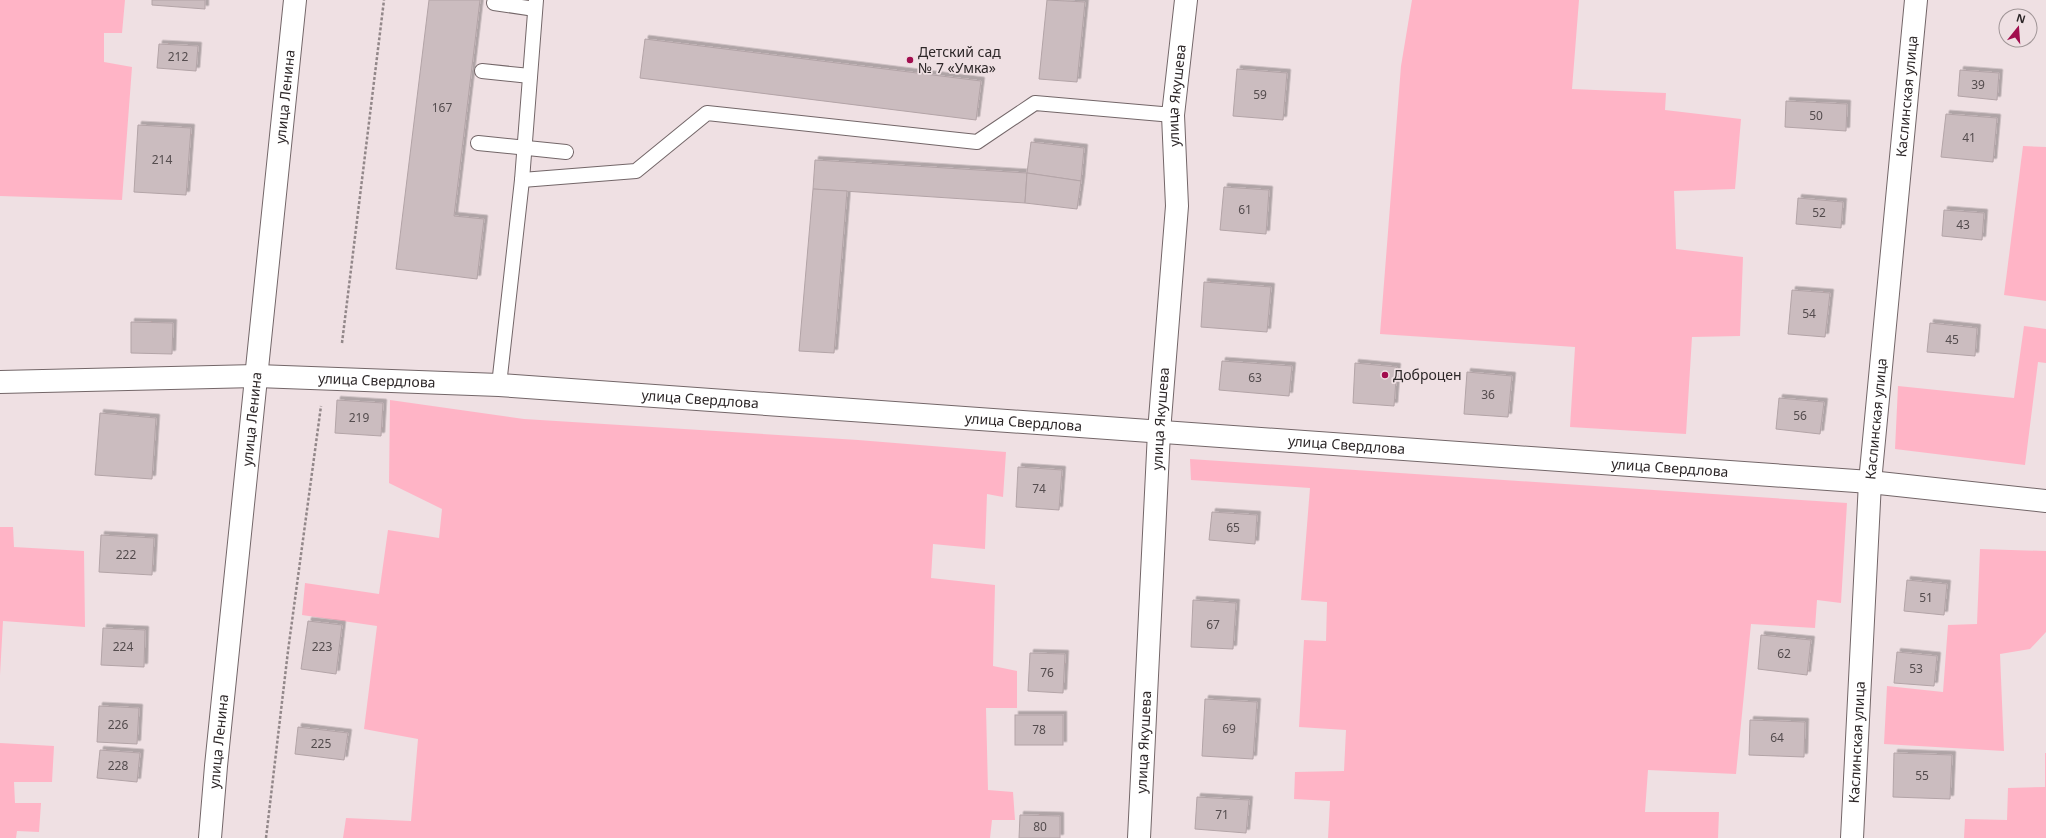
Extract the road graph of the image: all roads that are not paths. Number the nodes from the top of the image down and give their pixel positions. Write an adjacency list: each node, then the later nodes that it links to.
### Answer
1 (295, 0): 13 (street, улица Ленина)
2 (1186, 0): 8 (street, улица Якушева)
3 (1916, 0): 17 (street, Каслинская улица)
4 (494, 3): 5 (lane)
5 (535, 5): 7 (lane)
6 (482, 71): 7 (lane)
7 (530, 76): 10 (lane)
8 (1173, 114): 12 (lane); 16 (street, улица Якушева)
9 (478, 143): 10 (lane)
10 (525, 147): 11 (lane); 12 (lane)
11 (566, 152)
12 (522, 180): 15 (lane)
13 (257, 376): 14 (street, улица Свердлова); 15 (street, улица Свердлова); 19 (street, улица Ленина)
14 (0, 382)
15 (499, 385): 16 (street, улица Свердлова)
16 (1159, 432): 17 (street, улица Свердлова); 20 (street, улица Якушева)
17 (1870, 482): 18 (street, улица Свердлова); 21 (street, Каслинская улица)
18 (2046, 501)
19 (210, 838)
20 (1139, 838)
21 (1852, 838)

